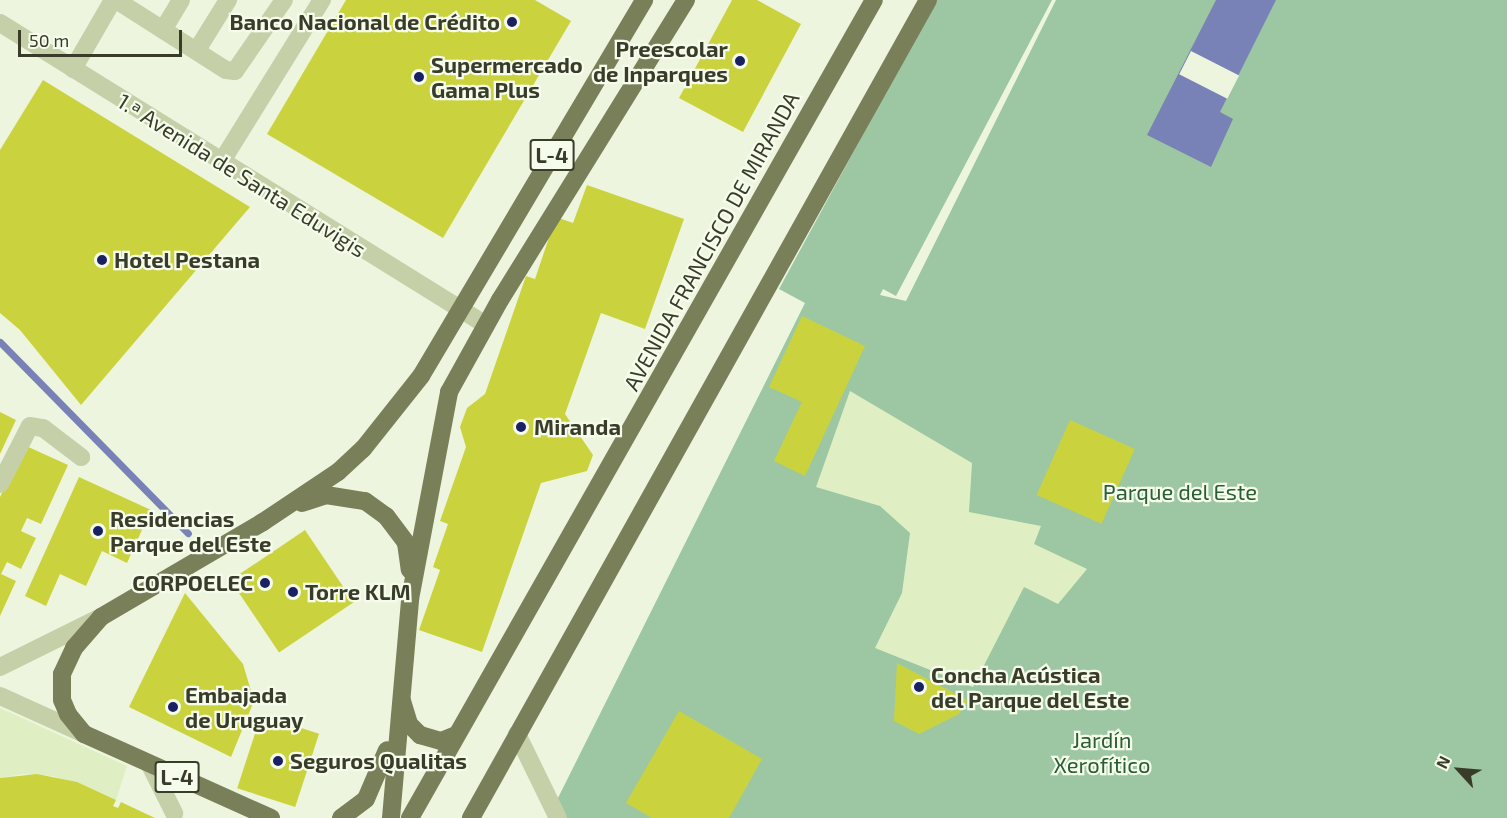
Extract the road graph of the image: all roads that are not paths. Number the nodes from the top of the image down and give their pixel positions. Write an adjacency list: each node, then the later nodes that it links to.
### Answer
1 (115, 0): 11 (street); 13 (street)
2 (181, 0): 11 (street)
3 (228, 0): 12 (street)
4 (284, 0): 12 (street)
5 (322, 0): 14 (street)
6 (644, 0): 15 (main road, L-4)
7 (686, 0): 16 (main road, L-4)
8 (874, 0): 27 (main road, AVENIDA FRANCISCO DE MIRANDA)
9 (928, 0): 26 (main road)
10 (0, 23): 13 (street, 1.ª Avenida de Santa Eduvigis)
11 (163, 30): 12 (street)
12 (196, 50)
13 (73, 69): 14 (street, 1.ª Avenida de Santa Eduvigis)
14 (222, 161): 15 (street, 1.ª Avenida de Santa Eduvigis)
15 (459, 311): 16 (street, 1.ª Avenida de Santa Eduvigis); 19 (main road, L-4)
16 (486, 325): 20 (main road, L-4)
17 (81, 457): 18 (street)
18 (0, 484)
19 (263, 522): 20 (main road, L-4); 21 (main road, L-4)
20 (410, 599): 23 (main road, L-4)
21 (101, 617): 22 (street); 25 (main road, L-4)
22 (0, 667)
23 (400, 693): 27 (main road, L-4); 31 (main road, L-4); 32 (main road, L-4)
24 (0, 696): 25 (street)
25 (84, 734): 28 (main road, L-4)
26 (517, 734): 34 (main road); 35 (street)
27 (456, 735): 33 (main road, AVENIDA FRANCISCO DE MIRANDA)
28 (150, 765): 29 (street); 30 (main road, L-4)
29 (174, 813)
30 (271, 818)
31 (341, 818)
32 (391, 818)
33 (410, 818)
34 (471, 818)
35 (558, 818)

